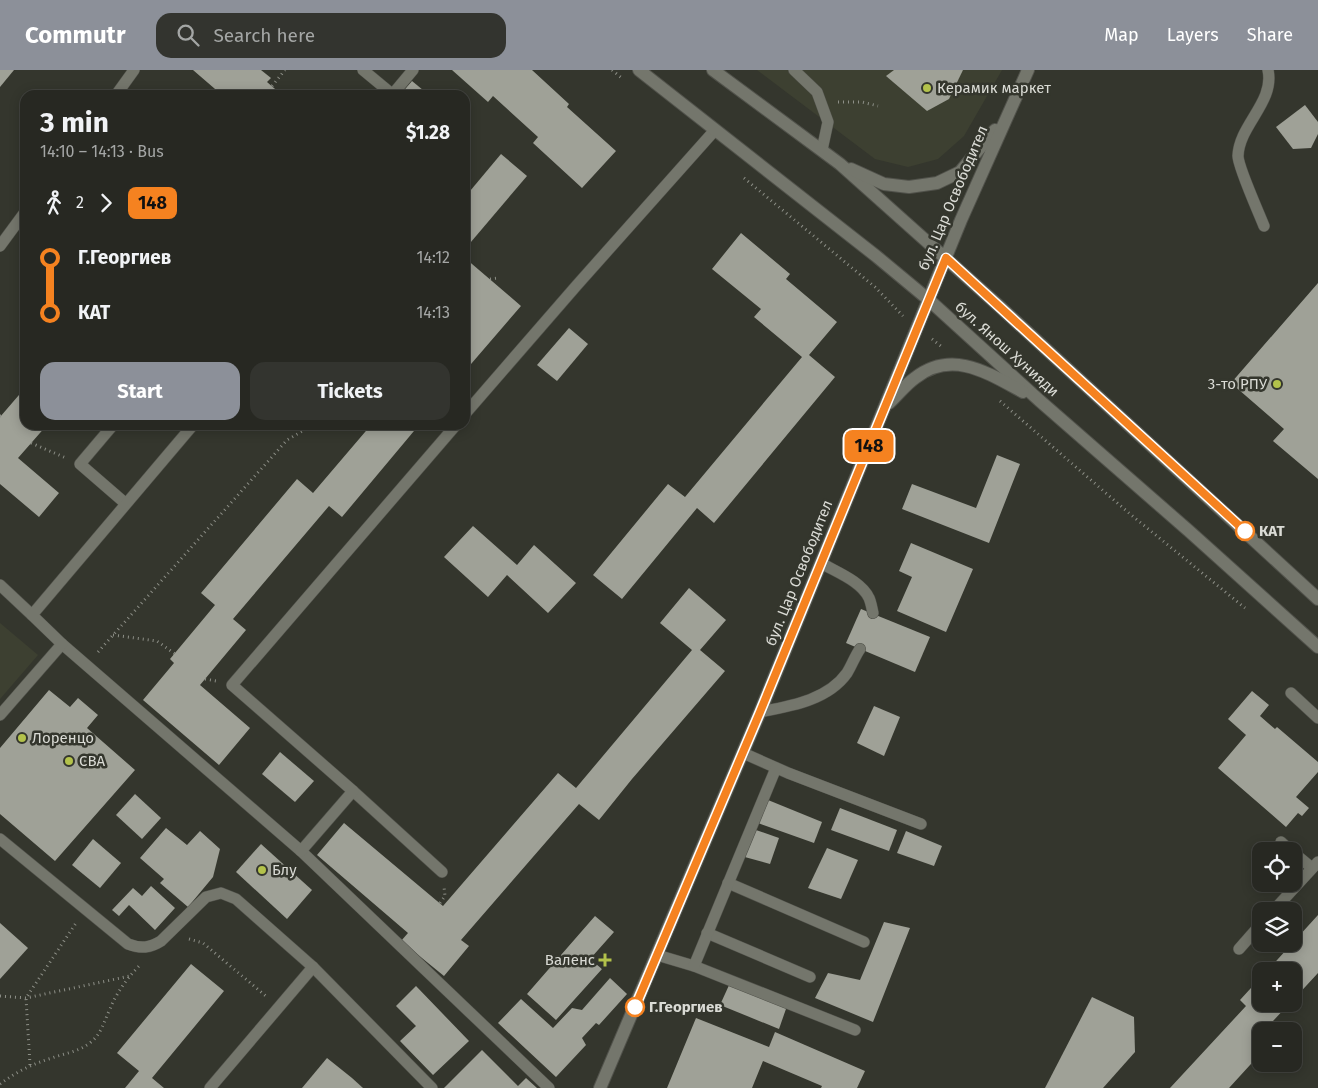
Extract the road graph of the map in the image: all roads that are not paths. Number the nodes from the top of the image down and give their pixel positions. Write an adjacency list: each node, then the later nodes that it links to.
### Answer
1 (134, 70): 9 (lane)
2 (363, 70): 10 (lane)
3 (413, 70): 11 (lane)
4 (639, 70): 13 (street, бул. Янош Хунияди)
5 (713, 70): 14 (street, бул. Янош Хунияди)
6 (794, 70): 14 (lane)
7 (1028, 70): 12 (street, бул. Цар Освободител)
8 (1268, 70): 17 (lane)
9 (120, 90)
10 (387, 90)
11 (396, 90)
12 (1005, 118): 15 (street); 19 (street, бул. Цар Освободител)
13 (715, 130): 20 (street, бул. Янош Хунияди); 23 (lane)
14 (822, 150): 15 (street, бул. Янош Хунияди)
15 (840, 164): 19 (street, бул. Янош Хунияди)
16 (20, 219): 18 (lane)
17 (1264, 226)
18 (0, 246)
19 (946, 258): 20 (street, бул. Цар Освободител); 30 (street, бул. Янош Хунияди)
20 (929, 300): 21 (street, бул. Янош Хунияди); 22 (street, бул. Цар Освободител)
21 (1040, 401): 22 (street); 34 (street, бул. Янош Хунияди)
22 (886, 406): 28 (street, бул. Цар Освободител)
23 (470, 408)
24 (109, 430): 27 (lane)
25 (189, 430): 27 (lane)
26 (452, 430): 42 (lane)
27 (126, 503): 32 (lane)
28 (821, 563): 31 (lane); 37 (street, бул. Цар Освободител)
29 (0, 585): 32 (lane)
30 (1318, 599)
31 (874, 613)
32 (32, 615): 33 (lane)
33 (62, 644): 38 (lane); 45 (lane)
34 (1318, 647)
35 (860, 649): 37 (lane)
36 (1291, 693): 39 (lane)
37 (760, 712): 40 (street, бул. Цар Освободител)
38 (0, 716)
39 (1318, 718)
40 (743, 753): 41 (lane); 55 (street, бул. Цар Освободител)
41 (776, 768): 43 (lane); 49 (lane)
42 (353, 791): 45 (lane); 48 (lane)
43 (921, 824)
44 (0, 839): 57 (lane)
45 (301, 852): 62 (lane)
46 (1302, 857): 47 (lane)
47 (1315, 865): 50 (lane)
48 (442, 872)
49 (728, 883): 51 (lane); 53 (lane)
50 (1281, 902)
51 (708, 933): 56 (lane); 58 (lane)
52 (1252, 934): 54 (lane)
53 (864, 942)
54 (1239, 949)
55 (657, 956): 56 (lane); 63 (street, бул. Цар Освободител)
56 (694, 966): 59 (lane)
57 (313, 967): 60 (lane); 61 (lane)
58 (810, 977)
59 (855, 1030)
60 (210, 1088)
61 (432, 1088)
62 (549, 1088)
63 (600, 1088)

